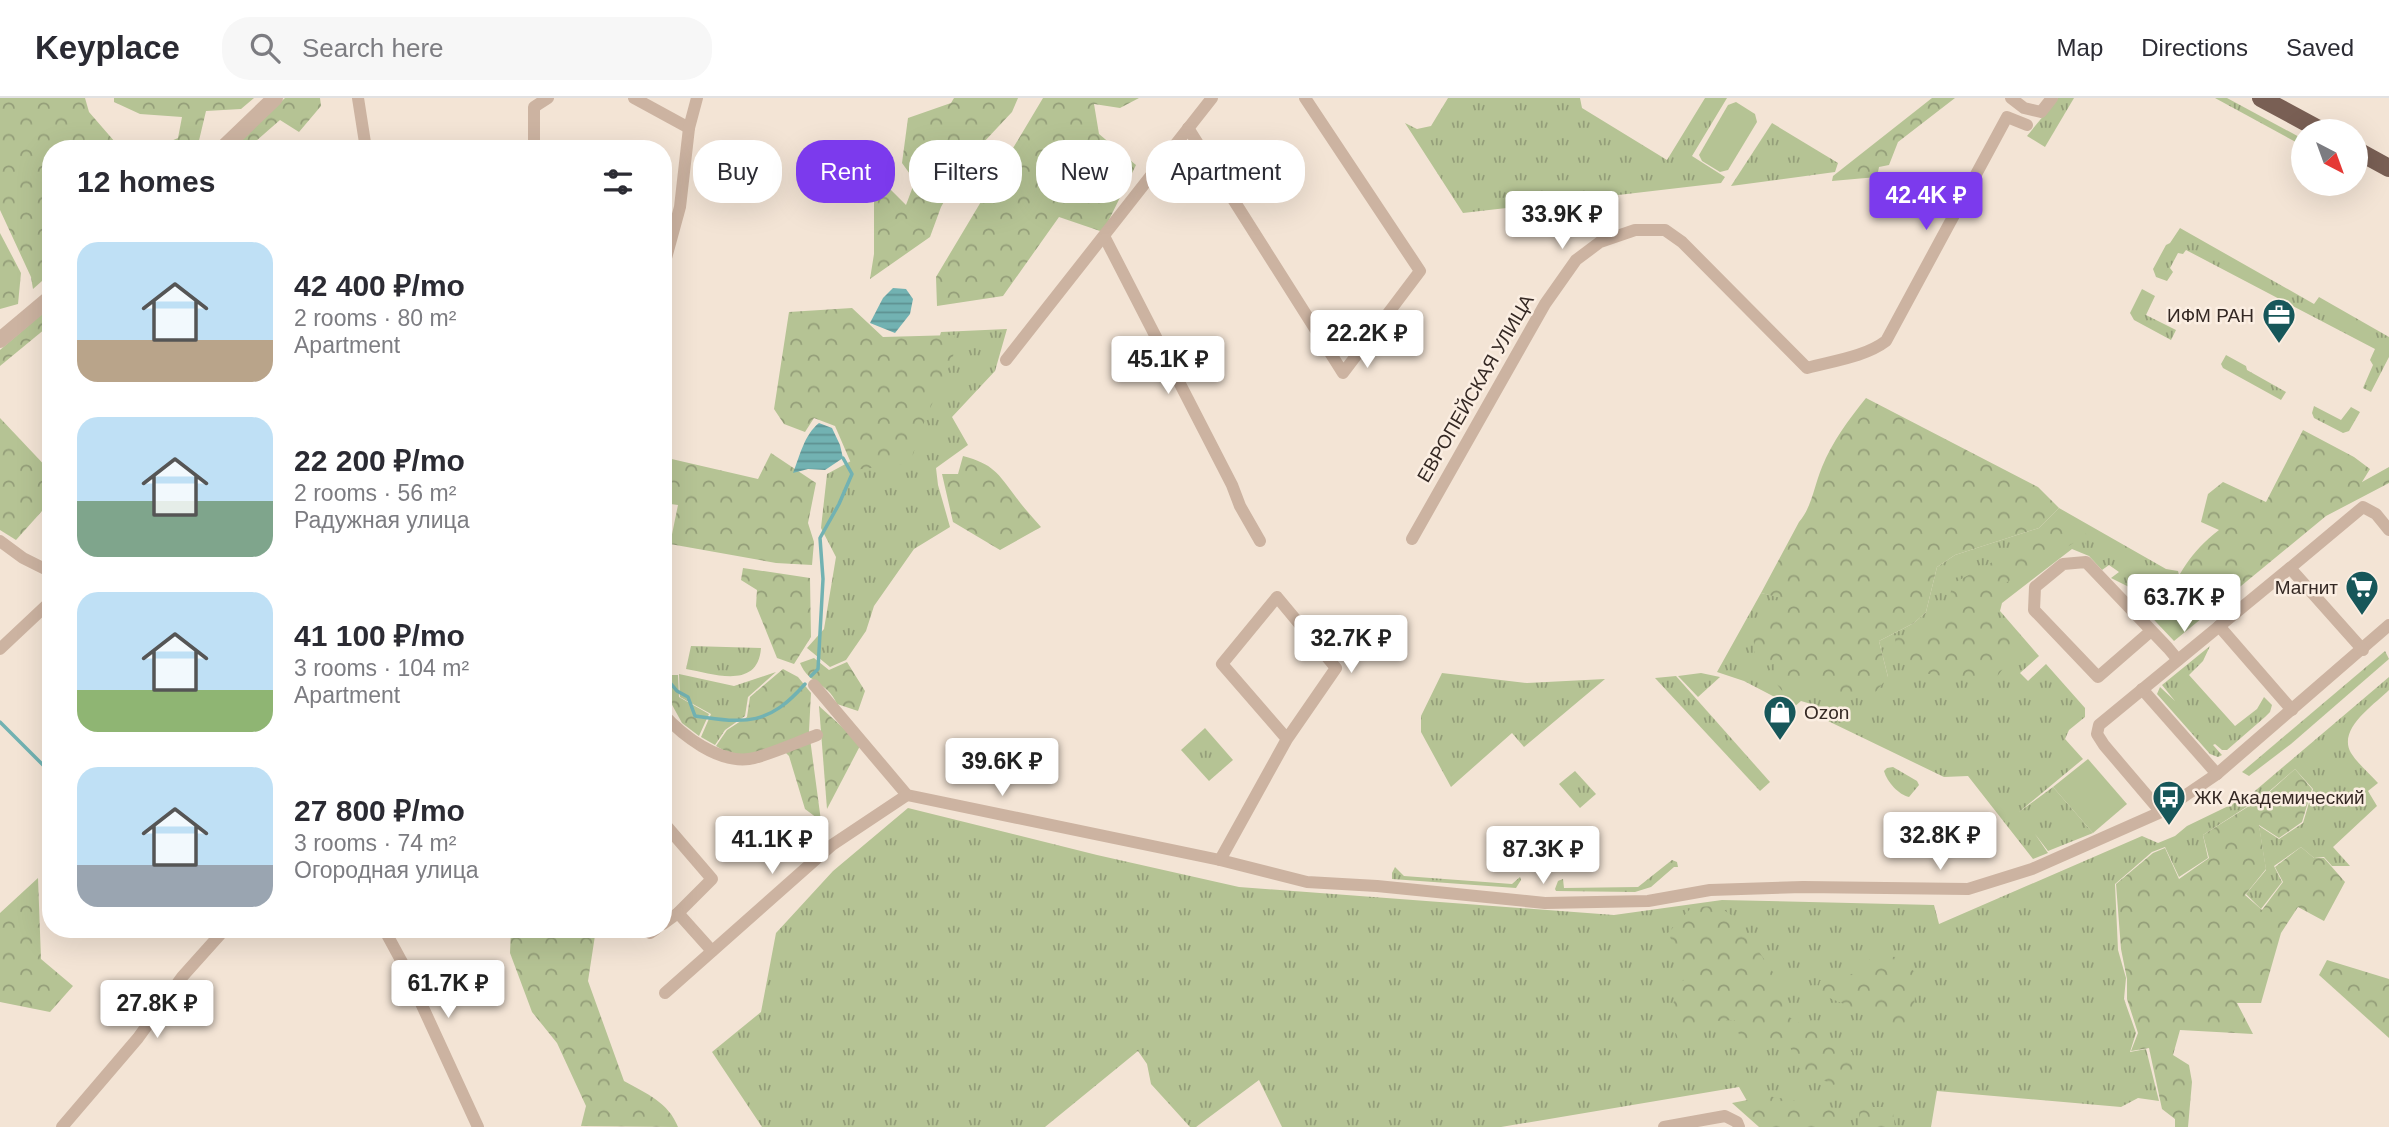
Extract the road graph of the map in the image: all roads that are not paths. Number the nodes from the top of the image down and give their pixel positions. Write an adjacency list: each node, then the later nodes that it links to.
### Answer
1 (275, 98): 15 (street)
2 (358, 98): 16 (street)
3 (548, 98): 17 (street)
4 (634, 98): 13 (street)
5 (697, 98): 13 (street)
6 (1212, 98): 14 (street)
7 (1305, 98): 14 (street)
8 (2011, 98): 9 (street)
9 (2052, 98)
10 (2261, 98): 11 (main road)
11 (2300, 119)
12 (2027, 125): 26 (street, ЕВРОПЕЙСКАЯ УЛИЦА)
13 (689, 128): 20 (street)
14 (1188, 128): 21 (street)
15 (231, 140)
16 (365, 140)
17 (534, 140)
18 (2368, 157): 19 (main road)
19 (2389, 168)
20 (672, 236)
21 (1104, 236): 24 (street); 28 (street)
22 (42, 305): 23 (street)
23 (0, 340)
24 (1006, 360)
25 (2389, 530): 30 (street)
26 (1412, 539)
27 (0, 541): 29 (street)
28 (1260, 541)
29 (42, 568)
30 (2290, 568): 33 (street); 36 (street)
31 (42, 609): 35 (street)
32 (2389, 625): 36 (street)
33 (2219, 626): 37 (street); 40 (street)
34 (2151, 631): 34 (street); 37 (street)
35 (0, 649)
36 (2363, 650): 40 (street)
37 (2178, 660): 39 (street)
38 (814, 685): 45 (street)
39 (2142, 690): 44 (street); 46 (street)
40 (2292, 710): 44 (street)
41 (672, 723): 42 (street)
42 (817, 735)
43 (1287, 740): 43 (street); 48 (street)
44 (2217, 774): 46 (street)
45 (907, 795): 48 (street); 53 (street)
46 (2161, 812): 48 (street)
47 (672, 832): 49 (street)
48 (1220, 860)
49 (678, 913): 50 (street); 53 (street)
50 (672, 917)
51 (217, 938): 55 (street)
52 (389, 938): 56 (street)
53 (712, 951): 54 (street)
54 (665, 993)
55 (62, 1127)
56 (478, 1127)
57 (1664, 1127): 58 (street)
58 (1739, 1127)

